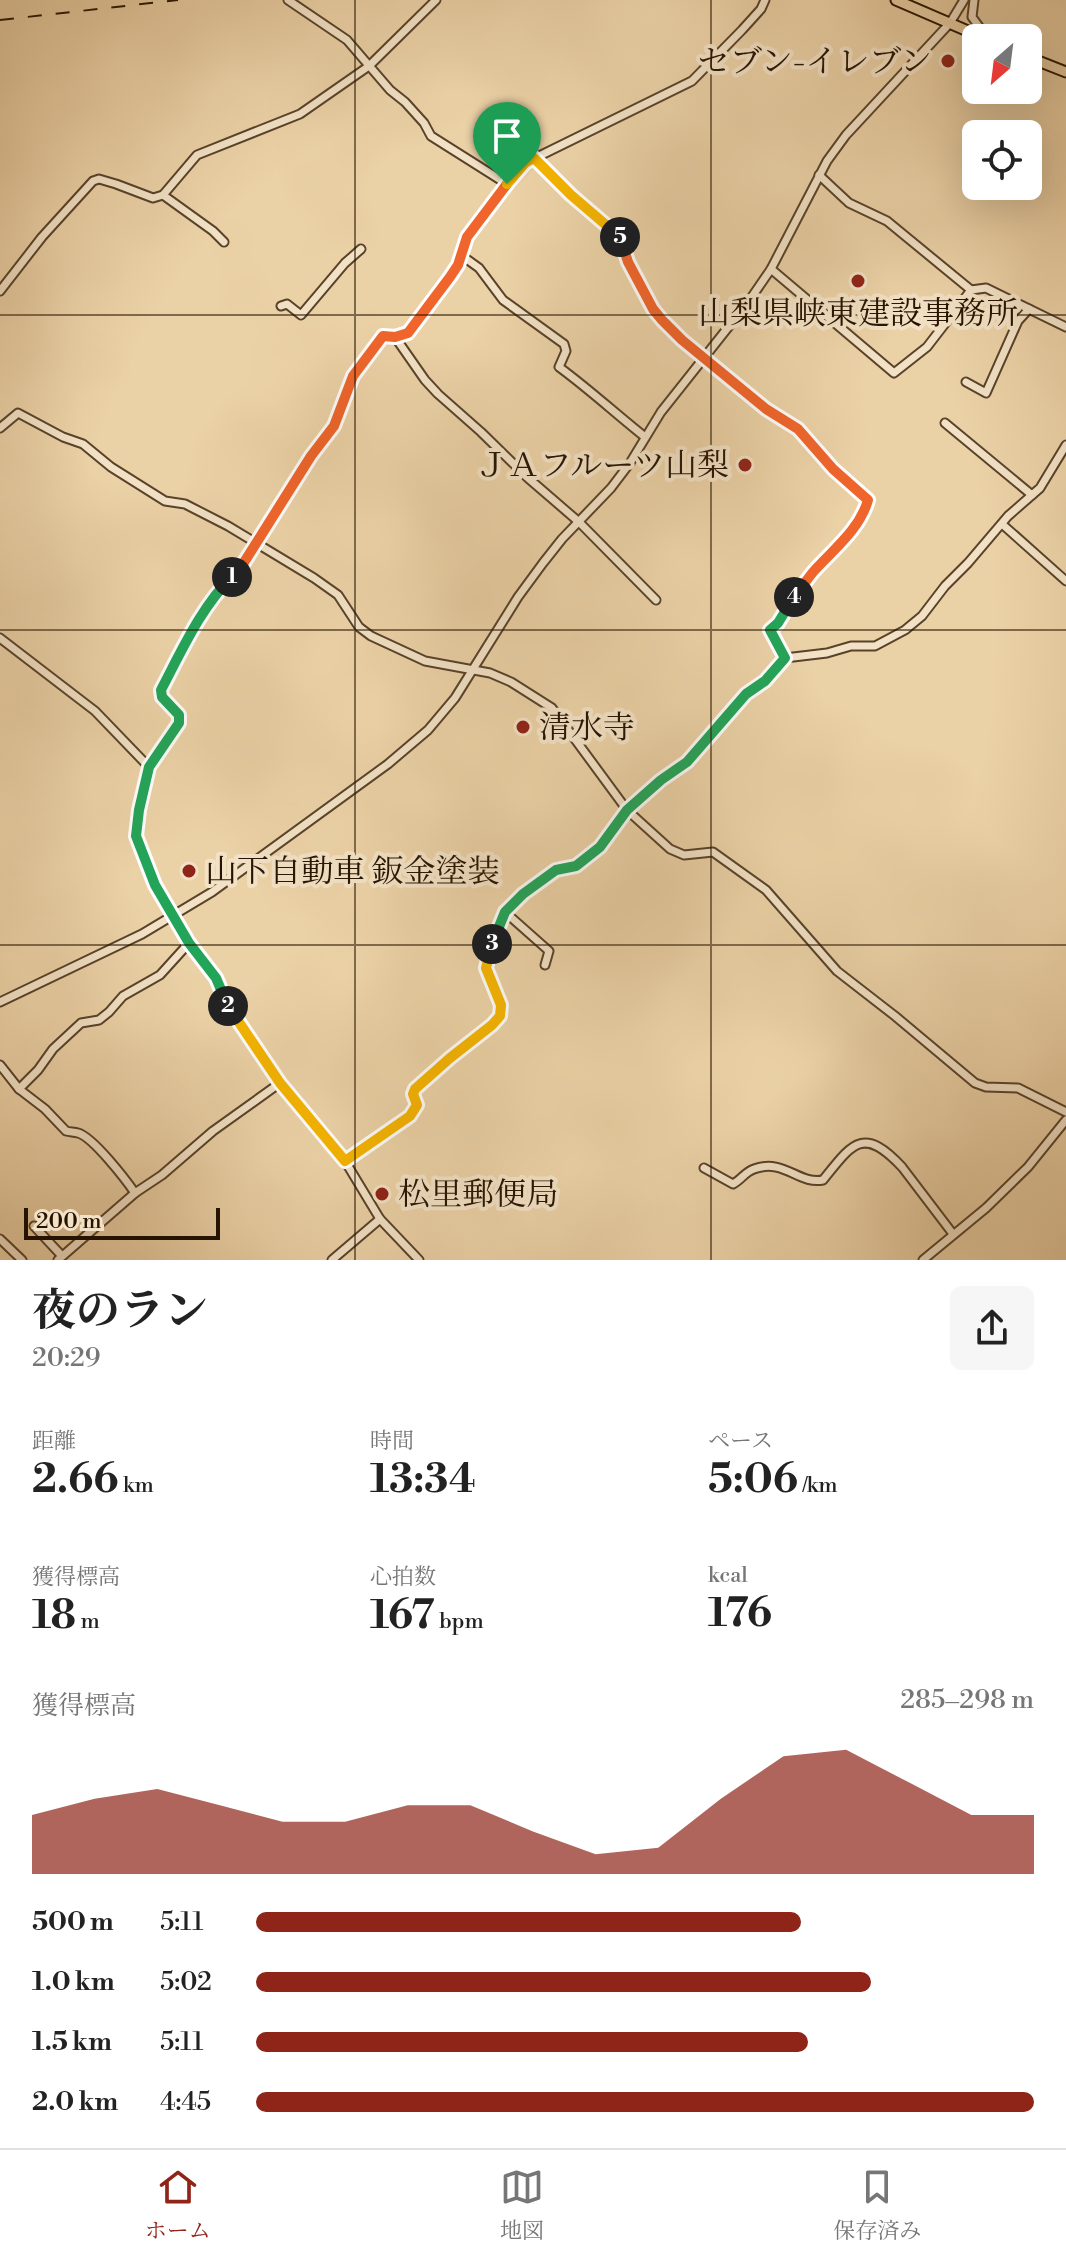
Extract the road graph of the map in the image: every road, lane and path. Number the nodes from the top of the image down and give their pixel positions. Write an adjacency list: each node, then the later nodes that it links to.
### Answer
1 (288, 0): 11 (street)
2 (436, 0): 11 (street)
3 (765, 0): 13 (street)
4 (896, 0): 7 (main road)
5 (974, 0): 8 (street)
6 (960, 2): 7 (street)
7 (950, 23): 9 (main road); 14 (street)
8 (977, 24)
9 (962, 28)
10 (1042, 63): 12 (main road)
11 (369, 66): 15 (street); 16 (street)
12 (1066, 72)
13 (534, 158): 15 (street); 27 (street)
14 (819, 175): 20 (street); 21 (street)
15 (507, 184): 19 (street)
16 (163, 195): 17 (street); 22 (street)
17 (224, 242)
18 (361, 249): 23 (street)
19 (461, 255): 26 (street); 31 (street)
20 (771, 269): 21 (street); 27 (street)
21 (971, 290): 24 (street)
22 (0, 291)
23 (281, 306)
24 (1029, 309): 25 (street); 28 (street)
25 (1066, 327)
26 (395, 337): 34 (street); 36 (street)
27 (704, 357): 31 (street); 40 (street)
28 (966, 382)
29 (945, 423): 33 (street)
30 (0, 428): 36 (street)
31 (645, 437): 34 (street)
32 (1065, 449): 33 (street)
33 (1032, 495): 35 (street)
34 (579, 522): 38 (street); 41 (street)
35 (1002, 524): 37 (street); 40 (street)
36 (255, 542): 41 (street); 42 (street)
37 (1066, 581)
38 (656, 600)
39 (0, 638): 42 (street)
40 (785, 658): 43 (street)
41 (473, 669): 43 (street); 45 (street)
42 (149, 767): 45 (street)
43 (627, 810): 44 (street); 52 (street)
44 (505, 912): 47 (street); 54 (street)
45 (174, 915): 46 (street); 48 (street)
46 (189, 943): 50 (street); 51 (street)
47 (545, 965)
48 (0, 1002)
49 (0, 1065): 51 (street)
50 (280, 1083): 54 (street); 56 (street)
51 (19, 1089): 56 (street)
52 (1066, 1112)
53 (1066, 1120): 59 (street)
54 (345, 1161): 57 (street)
55 (704, 1168): 59 (street)
56 (135, 1193): 61 (street)
57 (380, 1219): 63 (street); 64 (street)
58 (34, 1226): 61 (street)
59 (953, 1234): 65 (street)
60 (0, 1239): 62 (street)
61 (60, 1258)
62 (22, 1260)
63 (332, 1260)
64 (419, 1260)
65 (923, 1260)

